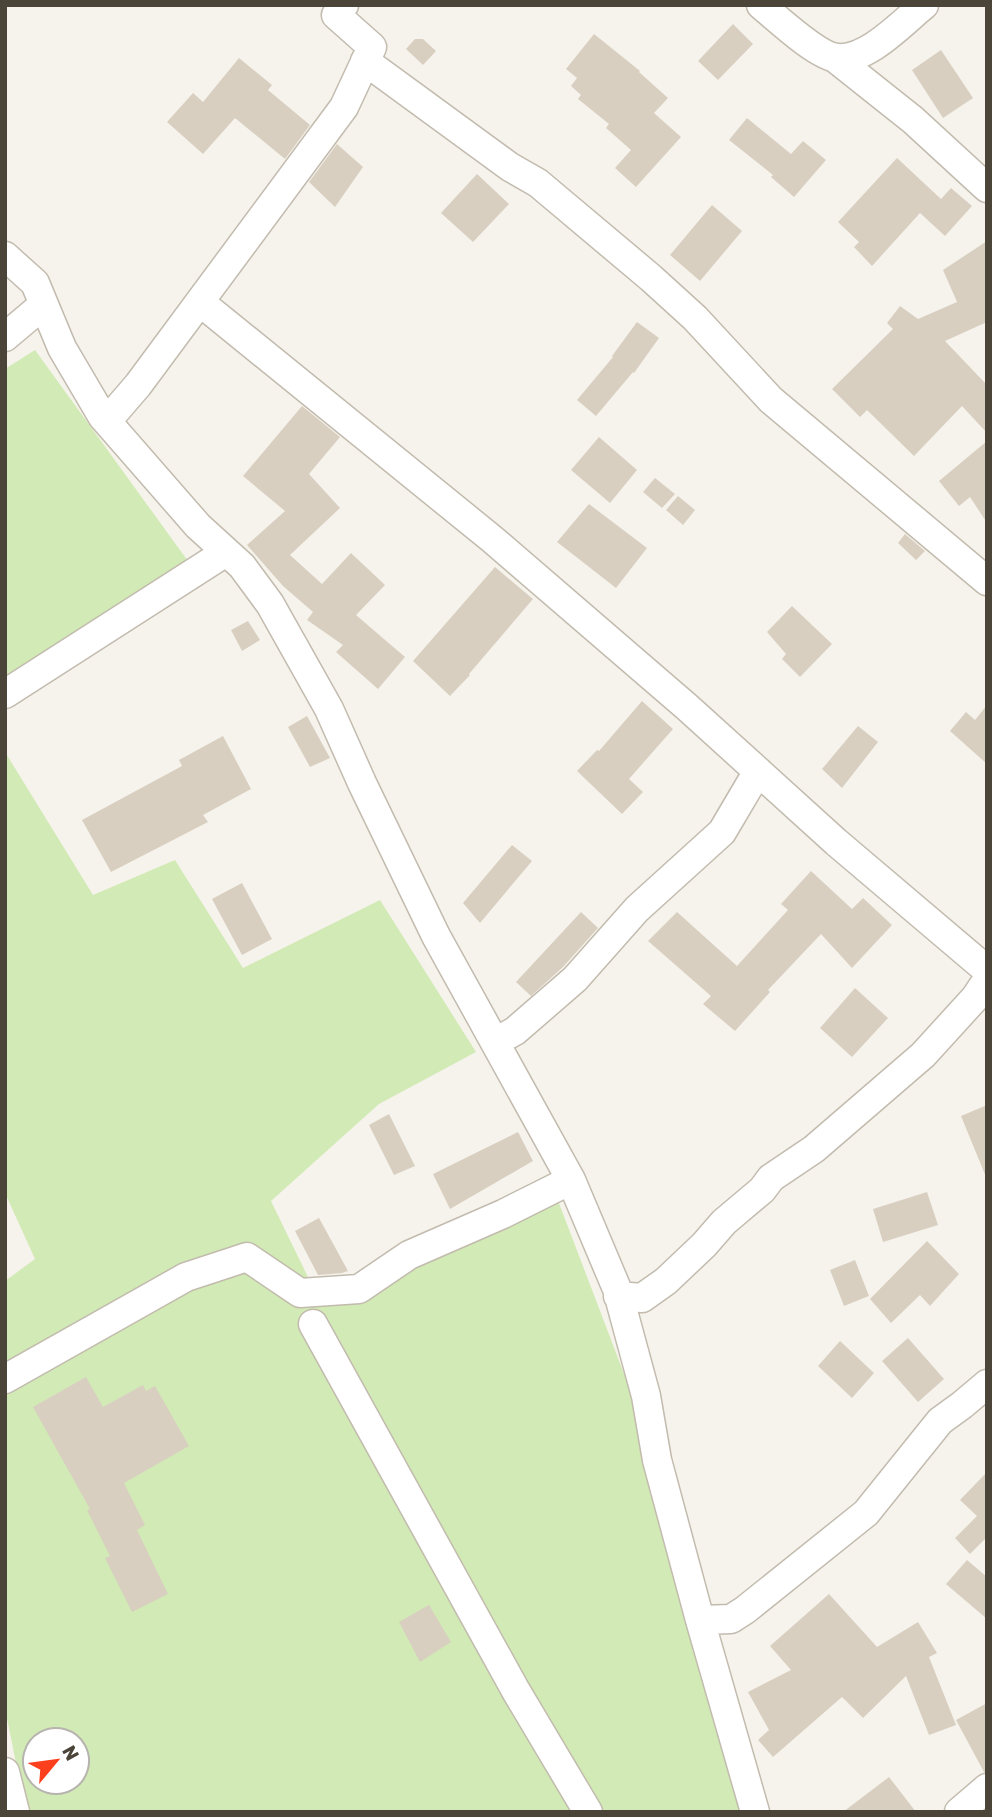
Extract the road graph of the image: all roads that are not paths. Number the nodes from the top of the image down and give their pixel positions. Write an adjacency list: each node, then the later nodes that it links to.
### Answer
1 (344, 5): 5 (street)
2 (761, 5): 4 (street)
3 (924, 5): 4 (street)
4 (835, 58): 6 (street)
5 (365, 61): 8 (street); 13 (street)
6 (987, 188)
7 (5, 256): 9 (street)
8 (200, 302): 11 (street); 15 (street)
9 (43, 304): 10 (street); 11 (street)
10 (5, 337)
11 (107, 421): 12 (street)
12 (226, 552): 14 (street); 18 (street)
13 (987, 581)
14 (5, 694)
15 (758, 771): 16 (street); 18 (street)
16 (987, 970)
17 (987, 980): 20 (street)
18 (495, 1042): 19 (street)
19 (571, 1180): 20 (street); 22 (street)
20 (618, 1296): 24 (street)
21 (313, 1324): 28 (street)
22 (5, 1378)
23 (987, 1384): 24 (street)
24 (700, 1620): 29 (street)
25 (5, 1772): 27 (street)
26 (987, 1788): 30 (street)
27 (15, 1812)
28 (588, 1812)
29 (755, 1812)
30 (958, 1812)

